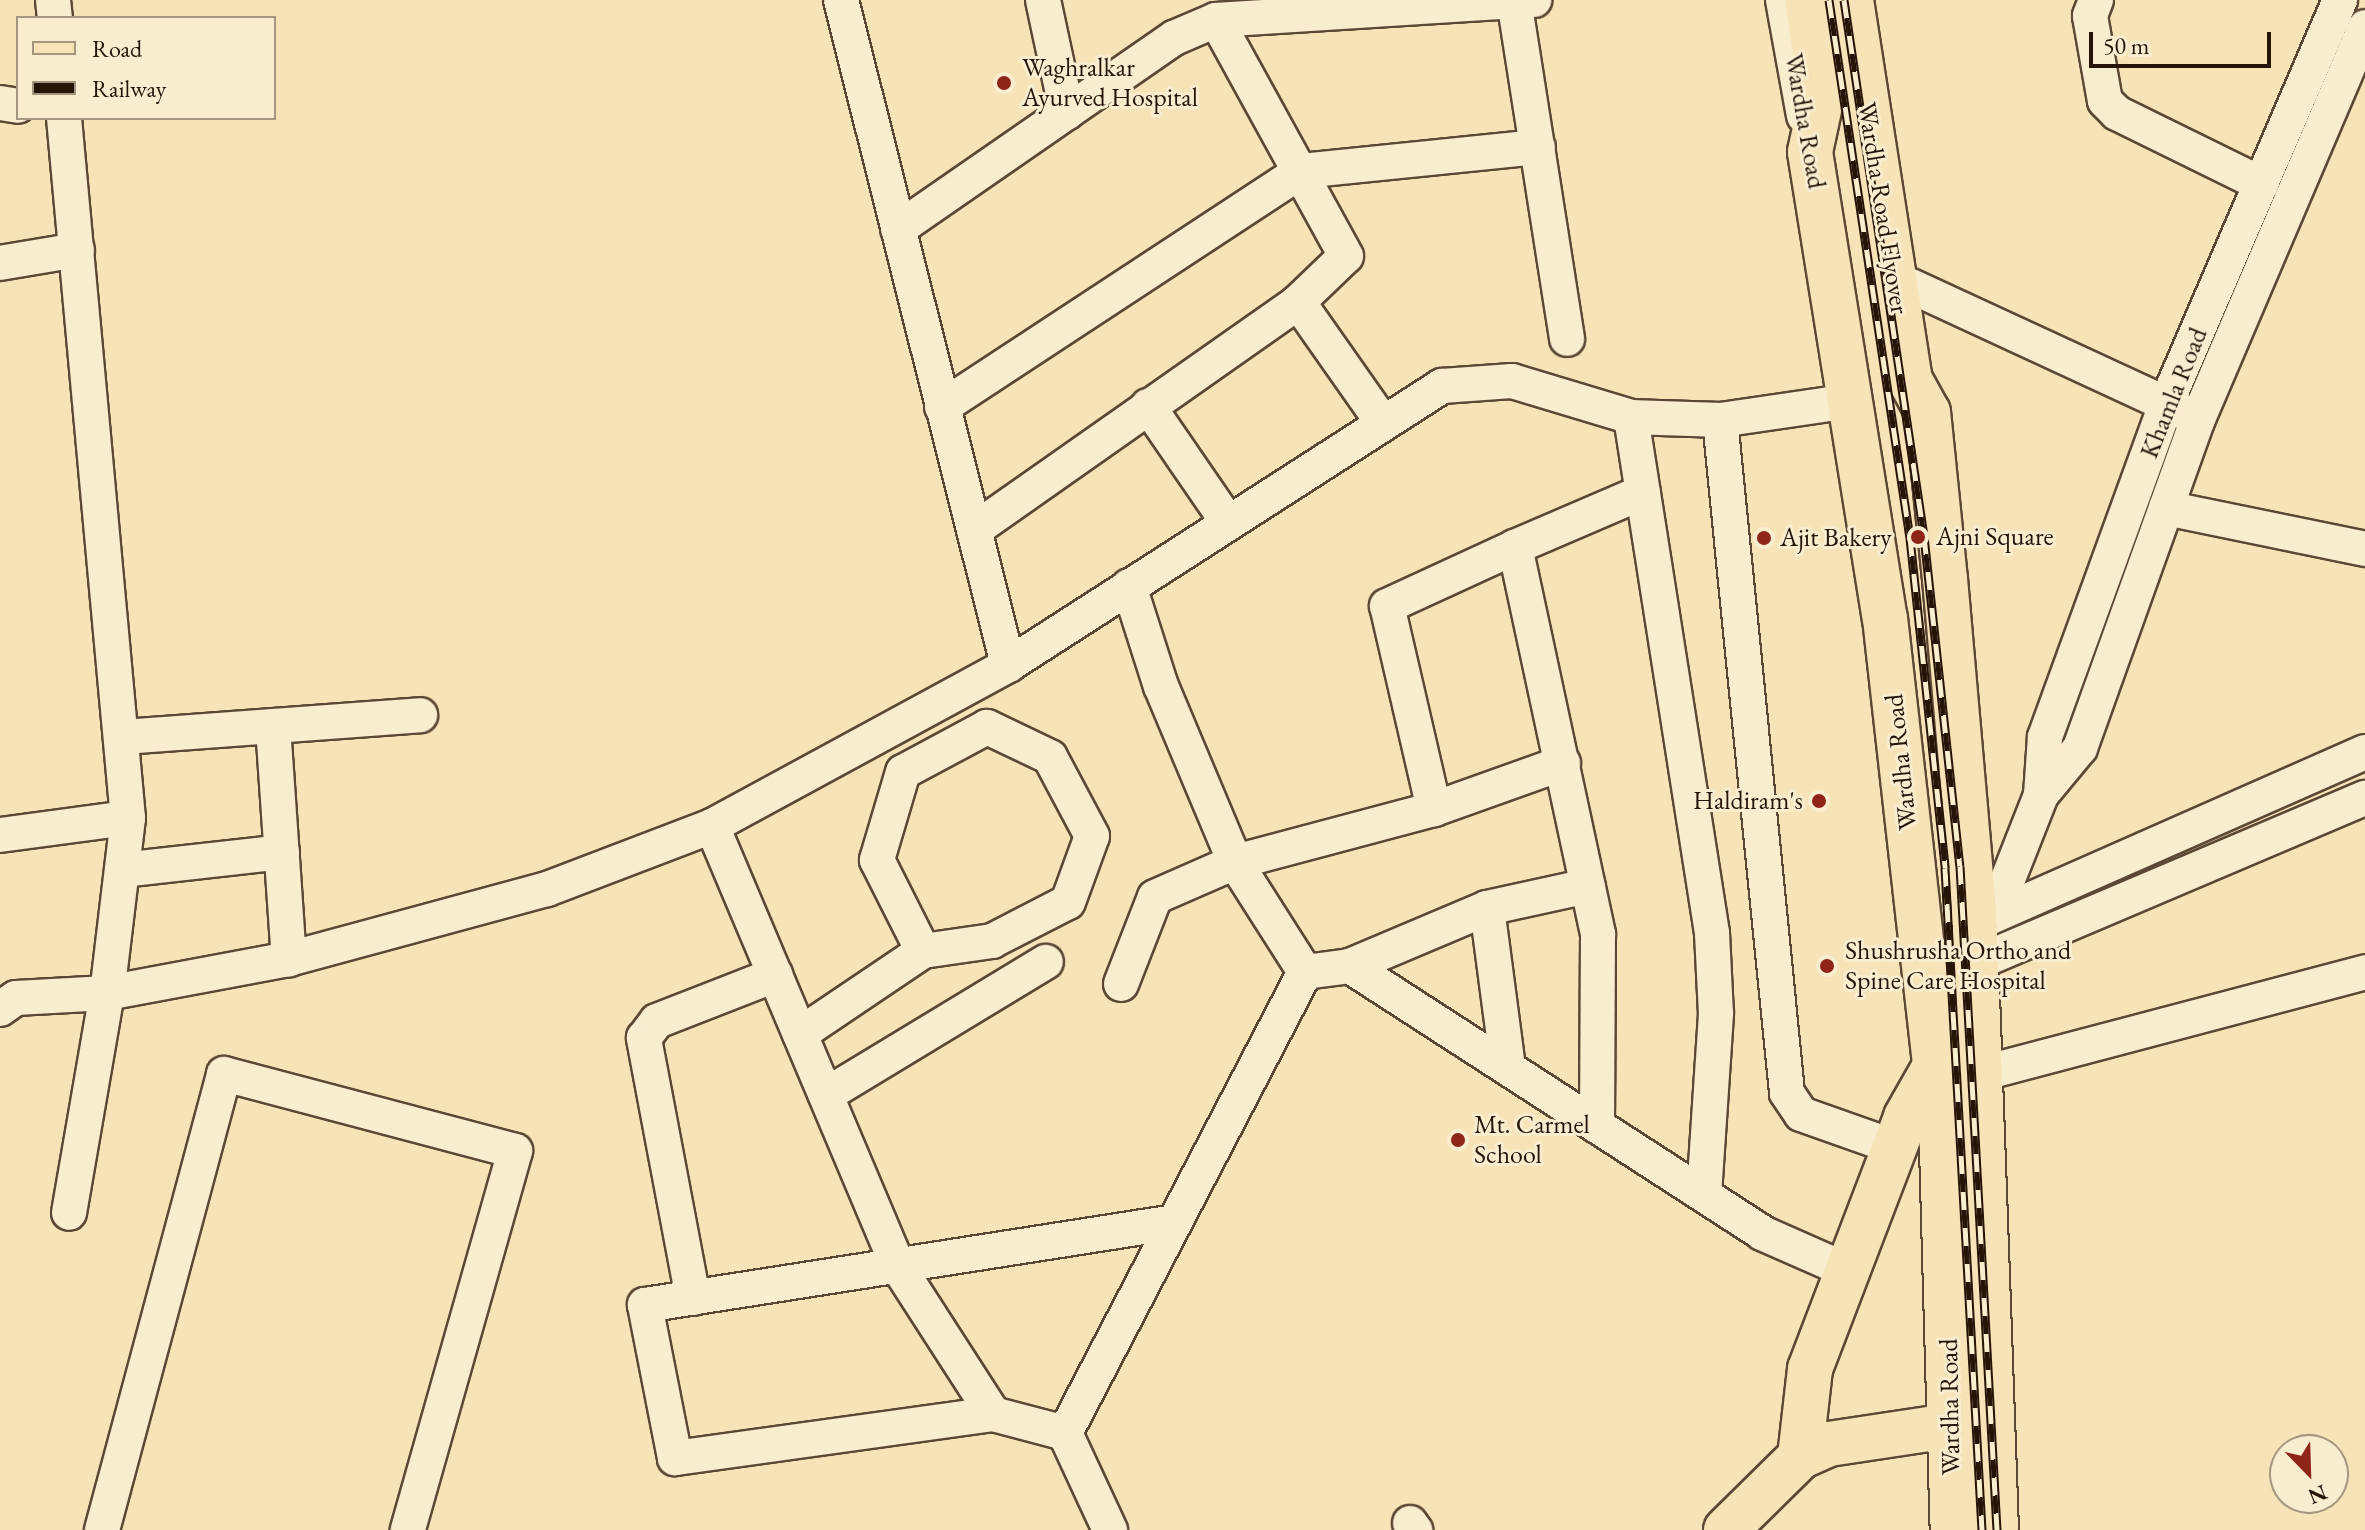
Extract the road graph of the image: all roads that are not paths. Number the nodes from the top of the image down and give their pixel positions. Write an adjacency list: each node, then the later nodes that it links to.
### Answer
1 (841, 0): 19 (street)
2 (1043, 0): 13 (street)
3 (1783, 0): 16 (street, Wardha Road)
4 (1807, 0): 16 (main road, Wardha Road Flyover)
5 (1851, 0): 29 (main road, Wardha Road Flyover)
6 (1873, 0): 22 (street, Wardha Road)
7 (2340, 0): 18 (street, Khamla Road)
8 (1521, 1): 10 (street); 15 (street)
9 (2091, 5): 18 (street)
10 (1352, 6): 11 (street)
11 (1216, 20): 13 (street); 17 (street)
12 (2365, 27): 31 (street, Khamla Road)
13 (1067, 112): 19 (street)
14 (64, 120): 20 (street)
15 (1538, 147): 17 (street); 24 (street)
16 (1810, 152): 25 (main road, Wardha Road)
17 (1301, 171): 23 (street); 28 (street)
18 (2261, 184): 26 (street, Khamla Road)
19 (898, 229): 28 (street)
20 (77, 250): 21 (street); 45 (street)
21 (0, 263)
22 (1911, 286): 26 (street); 29 (street, Wardha Road)
23 (1298, 302): 27 (street); 32 (street)
24 (1567, 339)
25 (1851, 401): 33 (street); 74 (main road, Wardha Road)
26 (2166, 404): 31 (street); 49 (street, Khamla Road)
27 (1148, 406): 36 (street); 37 (street)
28 (942, 407): 37 (street)
29 (1928, 412): 62 (main road, Wardha Road)
30 (1631, 417): 32 (street); 33 (street); 34 (street)
31 (2198, 419): 35 (street, Khamla Road)
32 (1381, 420): 36 (street)
33 (1720, 420): 79 (street)
34 (1643, 492): 38 (street); 80 (street)
35 (2166, 508): 39 (street); 49 (street, Khamla Road)
36 (1227, 521): 40 (street)
37 (974, 530): 41 (street)
38 (1515, 547): 48 (street); 51 (street)
39 (2365, 549)
40 (1129, 586): 41 (street); 56 (street)
41 (1008, 665): 42 (street)
42 (935, 705): 46 (street); 53 (street)
43 (420, 715): 44 (street)
44 (273, 726): 45 (street); 55 (street)
45 (123, 737): 52 (street)
46 (957, 743): 63 (street); 63 (street)
47 (2365, 752): 59 (street)
48 (1563, 763): 51 (street); 58 (street)
49 (2041, 795): 62 (street, Khamla Road)
50 (2365, 798): 61 (street)
51 (1434, 809): 56 (street)
52 (128, 818): 54 (street); 57 (street)
53 (712, 826): 64 (street); 69 (street)
54 (0, 835)
55 (282, 852): 57 (street); 64 (street)
56 (1235, 862): 67 (street); 70 (street)
57 (122, 870): 71 (street)
58 (1588, 886): 60 (street); 78 (street)
59 (2047, 893): 61 (street); 62 (street)
60 (1487, 908): 66 (street); 75 (street)
61 (2060, 928): 62 (street)
62 (1975, 931): 76 (main road, Wardha Road)
63 (923, 951): 73 (street)
64 (289, 959): 71 (street)
65 (1046, 962): 77 (street)
66 (1350, 966): 67 (street); 75 (street)
67 (1305, 972): 82 (street)
68 (2365, 972): 76 (street)
69 (775, 975): 73 (street); 85 (street)
70 (1121, 984)
71 (107, 993): 72 (street); 81 (street)
72 (5, 1002)
73 (800, 1034): 77 (street)
74 (1935, 1066): 79 (main road); 88 (main road, Wardha Road)
75 (1508, 1068): 78 (street)
76 (1980, 1074): 88 (main road, Wardha Road)
77 (826, 1095): 83 (street)
78 (1597, 1126): 80 (street)
79 (1894, 1147): 84 (main road)
80 (1704, 1195): 84 (street)
81 (69, 1213)
82 (1175, 1222): 83 (street); 87 (street)
83 (899, 1268): 85 (street); 86 (street)
84 (1848, 1271): 89 (main road)
85 (693, 1298): 86 (street)
86 (993, 1414): 87 (street)
87 (1065, 1433): 92 (street)
88 (1972, 1434): 89 (main road); 94 (main road, Wardha Road); 95 (main road, Wardha Road)
89 (1774, 1491): 93 (main road)
90 (102, 1530): 91 (street)
91 (408, 1530)
92 (1110, 1530)
93 (1726, 1530)
94 (1953, 1530)
95 (1996, 1530)

